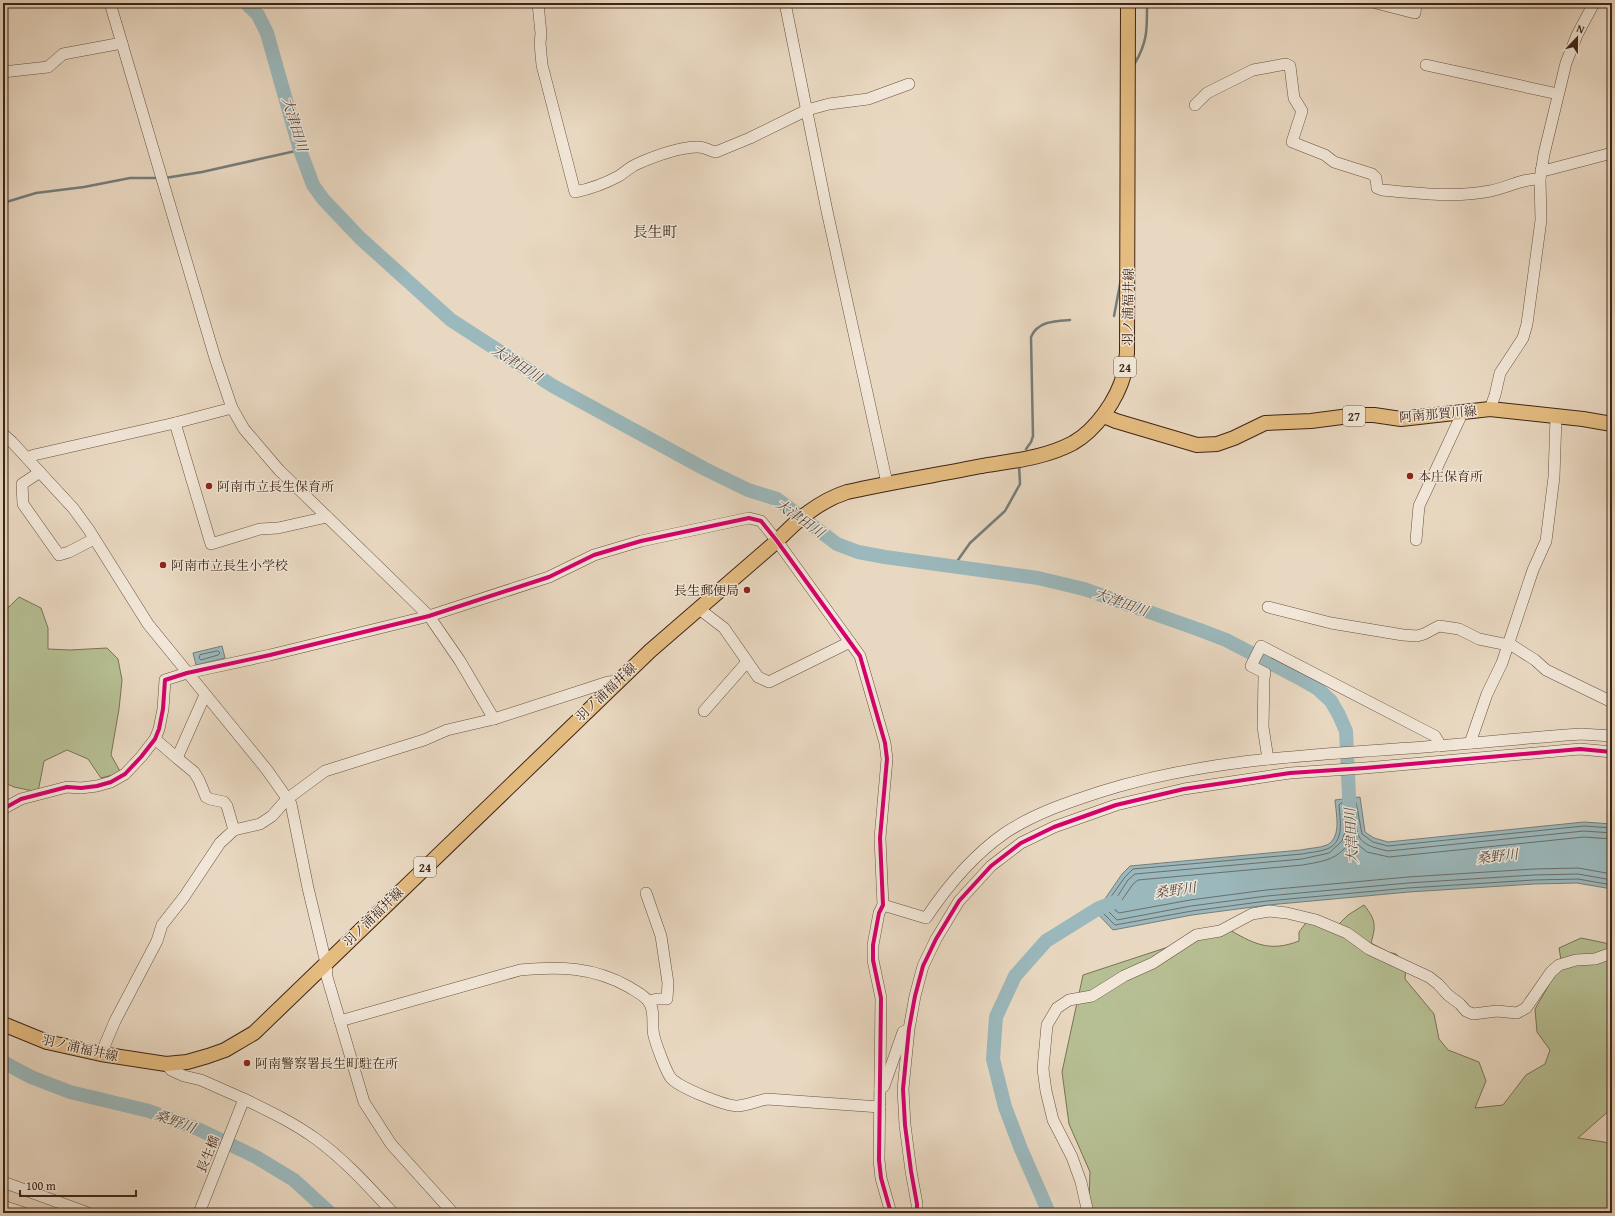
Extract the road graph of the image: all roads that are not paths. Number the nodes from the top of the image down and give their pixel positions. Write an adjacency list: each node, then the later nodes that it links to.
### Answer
1 (110, 3): 8 (street)
2 (538, 3): 14 (street)
3 (785, 3): 14 (street)
4 (1128, 3): 20 (main road, 羽ノ浦福井線 / 24)
5 (1376, 3): 6 (street)
6 (1416, 3)
7 (1594, 3): 12 (street)
8 (122, 43): 10 (street); 17 (street)
9 (1426, 65): 12 (street)
10 (3, 72)
11 (909, 84): 14 (street)
12 (1558, 94): 16 (street)
13 (1195, 105): 16 (street)
14 (807, 110): 27 (street)
15 (1612, 153): 16 (street)
16 (1541, 174): 18 (street)
17 (232, 408): 22 (street); 28 (street)
18 (1490, 409): 19 (main road, 阿南那賀川線 / 27); 21 (main road, 阿南那賀川線 / 27)
19 (1459, 412): 20 (main road, 阿南那賀川線 / 27); 30 (street)
20 (1104, 416): 27 (main road, 羽ノ浦福井線 / 24)
21 (1556, 417): 23 (main road, 阿南那賀川線 / 27); 36 (street)
22 (175, 424): 25 (street); 28 (street)
23 (1612, 424)
24 (3, 434): 25 (street)
25 (27, 458): 26 (street)
26 (40, 472): 29 (street); 29 (street)
27 (887, 483): 31 (main road, 羽ノ浦福井線 / 24)
28 (327, 517): 34 (street)
29 (94, 539): 38 (street)
30 (1416, 540)
31 (777, 541): 33 (main road, 羽ノ浦福井線 / 24); 34 (street); 35 (street)
32 (1268, 607): 36 (street)
33 (698, 608): 37 (street); 39 (main road, 羽ノ浦福井線 / 24)
34 (429, 616): 38 (street); 43 (street)
35 (850, 642): 37 (street); 55 (street)
36 (1508, 644): 41 (street); 46 (street)
37 (747, 662): 42 (street)
38 (187, 673): 40 (street); 45 (street)
39 (618, 681): 43 (street); 57 (main road, 羽ノ浦福井線 / 24)
40 (205, 695): 49 (street); 51 (street)
41 (1612, 702)
42 (704, 711)
43 (494, 719): 51 (street)
44 (1612, 736): 46 (street)
45 (155, 739): 49 (street); 52 (street)
46 (1470, 743): 47 (street)
47 (1439, 746): 50 (street); 50 (street)
48 (1612, 752): 61 (street)
49 (177, 758): 53 (street)
50 (1268, 759): 55 (street)
51 (287, 799): 53 (street); 57 (street)
52 (3, 810)
53 (234, 830): 62 (street)
54 (646, 893): 58 (street)
55 (882, 905): 64 (street)
56 (1612, 953): 76 (street)
57 (326, 963): 59 (street); 63 (main road, 羽ノ浦福井線 / 24)
58 (649, 1001): 59 (street); 66 (street)
59 (340, 1021): 74 (street)
60 (3, 1024): 62 (main road, 羽ノ浦福井線 / 24)
61 (909, 1029): 64 (street); 75 (street)
62 (101, 1054): 63 (main road, 羽ノ浦福井線 / 24)
63 (166, 1064): 65 (street)
64 (880, 1090): 66 (street)
65 (243, 1102): 72 (street, 長生橋); 73 (street)
66 (880, 1107): 69 (street)
67 (3, 1182): 71 (street)
68 (3, 1206): 70 (street)
69 (888, 1210)
70 (24, 1213)
71 (88, 1213)
72 (199, 1213)
73 (393, 1213)
74 (453, 1213)
75 (917, 1213)
76 (1088, 1213)

